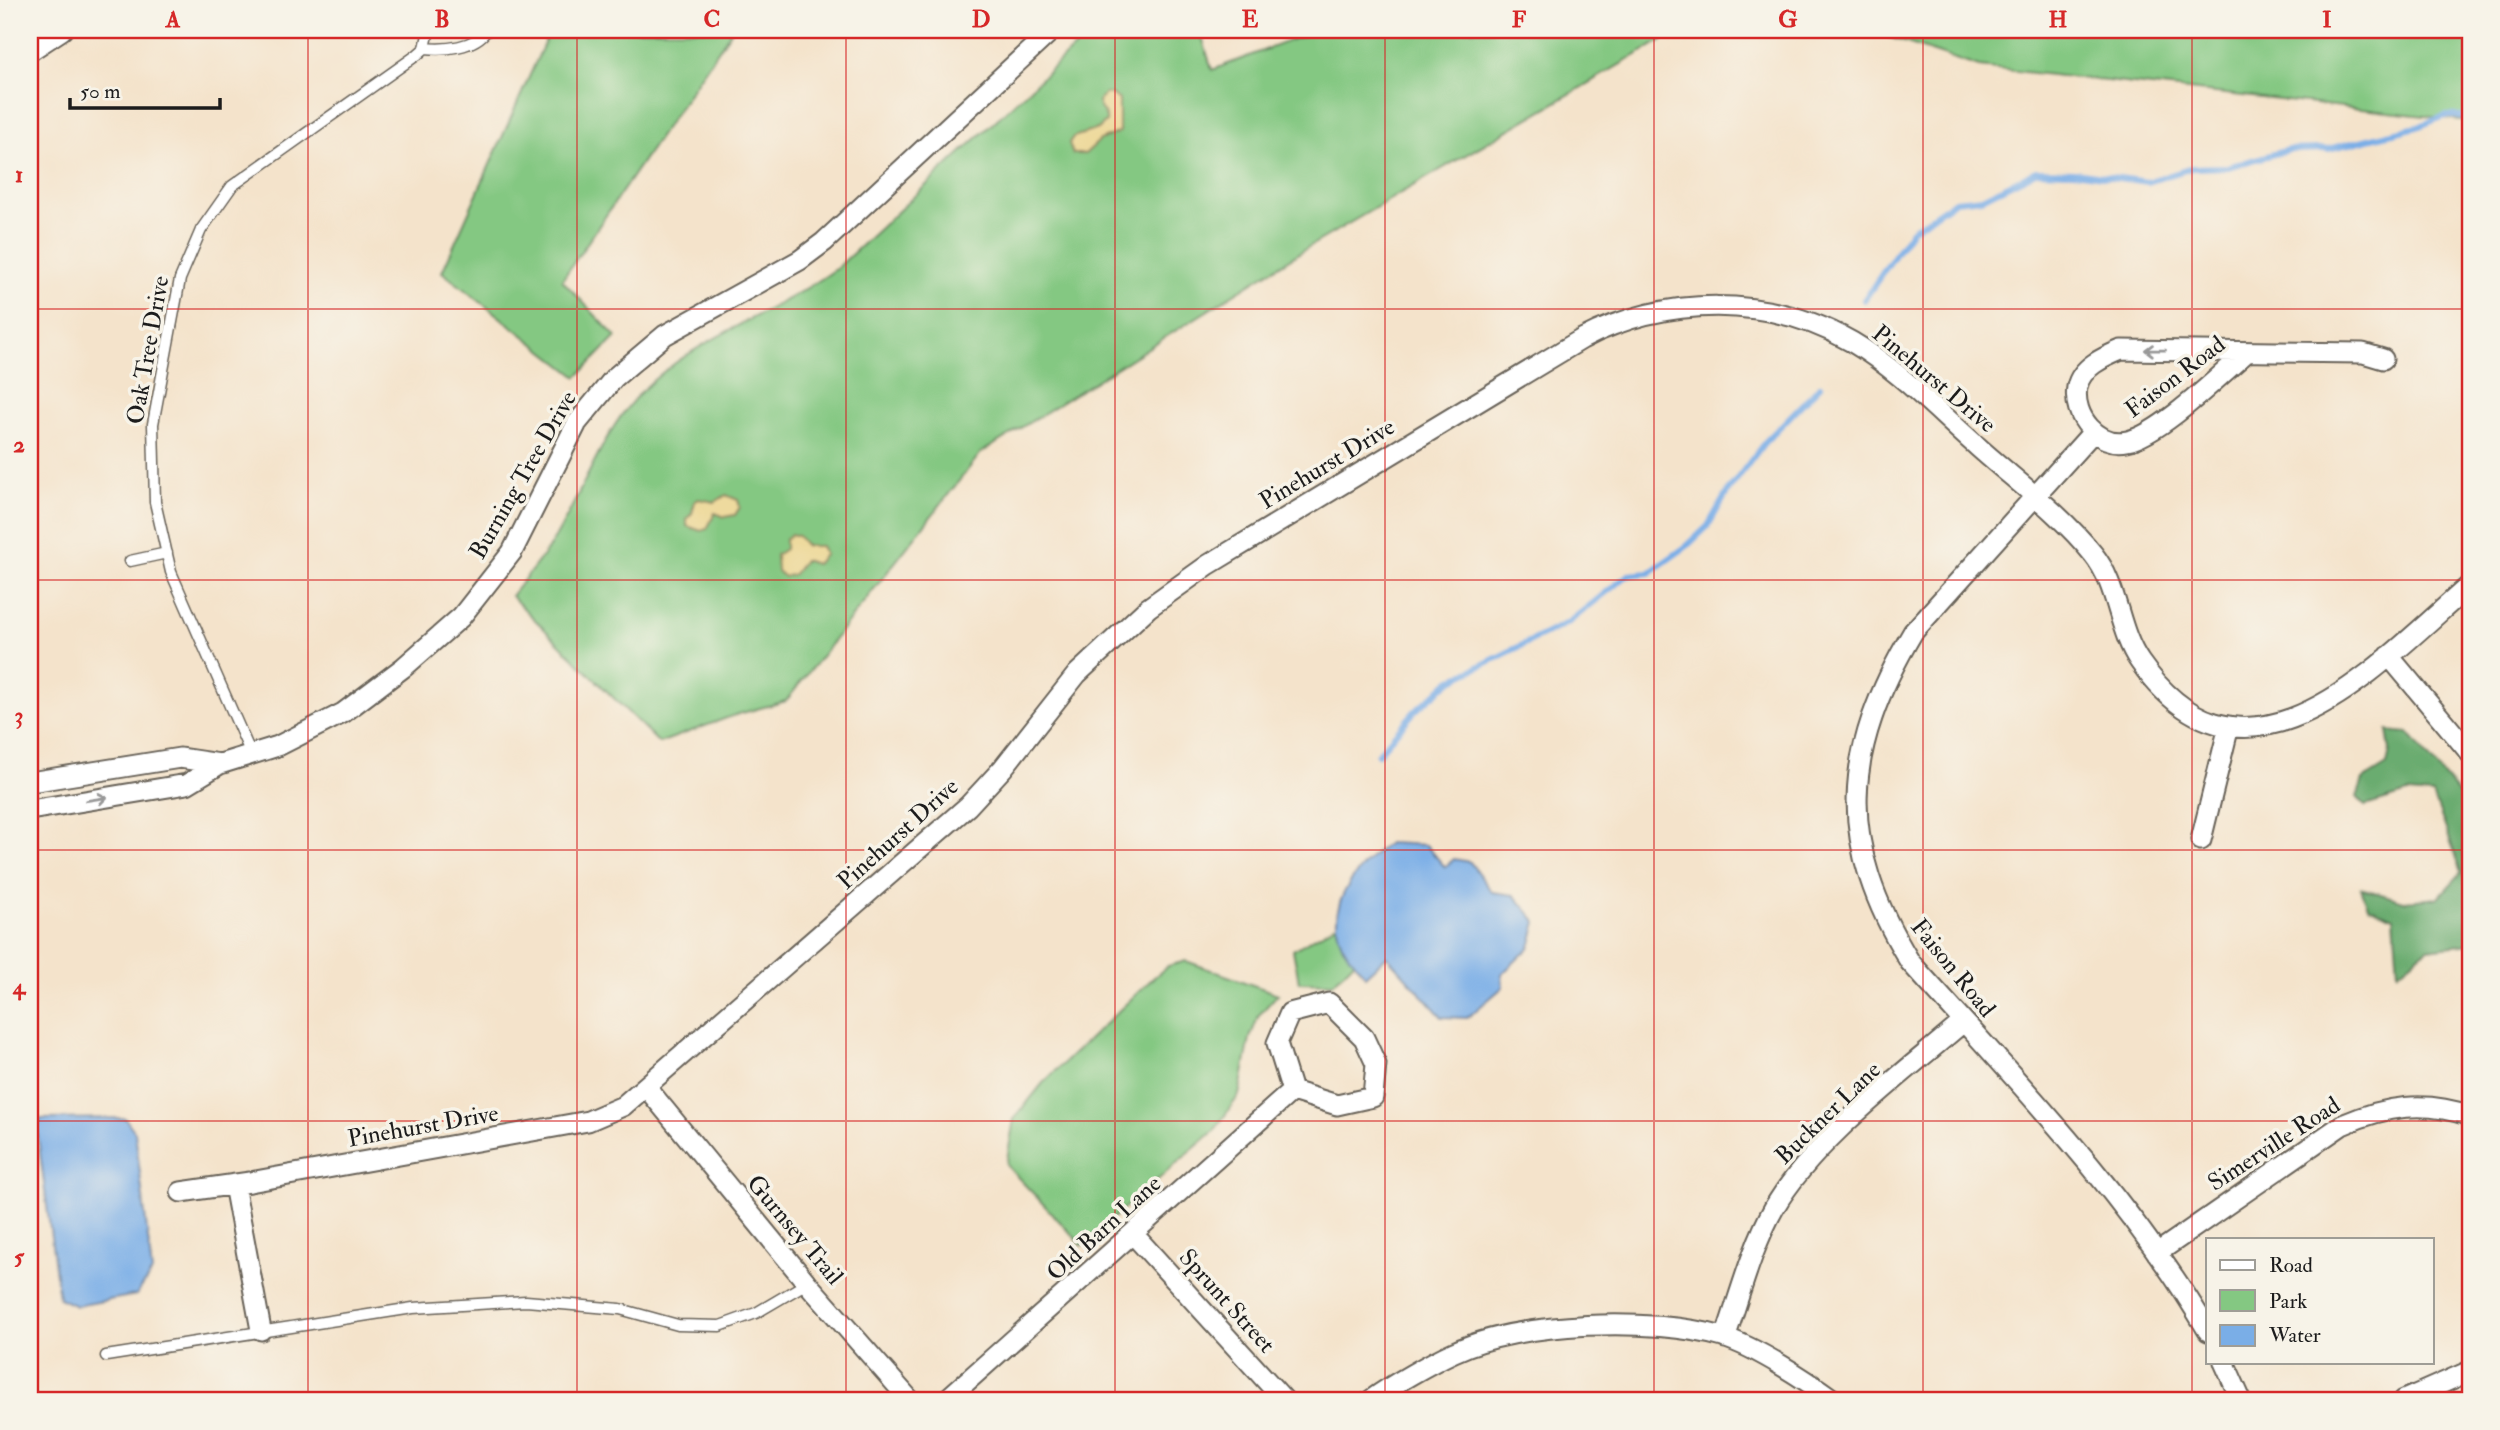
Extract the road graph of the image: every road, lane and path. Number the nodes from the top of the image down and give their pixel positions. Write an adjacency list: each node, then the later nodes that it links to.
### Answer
1 (62, 30): 6 (street)
2 (429, 30): 5 (lane)
3 (487, 30): 5 (lane)
4 (1052, 30): 17 (street, Burning Tree Drive)
5 (425, 48): 11 (lane, Oak Tree Drive)
6 (30, 51)
7 (2247, 352): 8 (street, Faison Road); 9 (street, Faison Road); 9 (street, Faison Road, one-way to 9)
8 (2383, 359)
9 (2093, 432): 10 (street, Faison Road)
10 (2034, 496): 15 (street, Pinehurst Drive); 22 (street, Faison Road); 23 (street, Pinehurst Drive)
11 (167, 553): 12 (lane); 17 (lane, Oak Tree Drive)
12 (130, 561)
13 (2470, 585): 14 (street, Pinehurst Drive)
14 (2389, 656): 15 (street, Pinehurst Drive); 16 (street)
15 (2228, 726): 21 (street)
16 (2470, 753)
17 (251, 754): 18 (street, Burning Tree Drive)
18 (220, 764): 19 (street, Burning Tree Drive); 20 (street, Burning Tree Drive, one-way to 18)
19 (30, 782)
20 (30, 810)
21 (2201, 840)
22 (1964, 1022): 29 (street, Faison Road); 33 (street, Buckner Lane)
23 (647, 1088): 26 (street, Pinehurst Drive); 30 (street, Gurnsey Trail)
24 (1292, 1091): 24 (street); 28 (street, Old Barn Lane)
25 (2470, 1115): 29 (street, Simerville Road)
26 (234, 1185): 27 (street, Pinehurst Drive); 32 (street)
27 (181, 1192)
28 (1135, 1235): 38 (street, Old Barn Lane); 39 (street, Sprunt Street)
29 (2157, 1253): 31 (street, Faison Road)
30 (807, 1283): 32 (lane); 37 (street, Gurnsey Trail)
31 (2206, 1328)
32 (261, 1330): 34 (lane)
33 (1725, 1338): 40 (street); 41 (street)
34 (106, 1356)
35 (2225, 1364): 42 (street)
36 (2470, 1371): 43 (street)
37 (910, 1400)
38 (946, 1400)
39 (1284, 1400)
40 (1371, 1400)
41 (1835, 1400)
42 (2241, 1400)
43 (2404, 1400)

